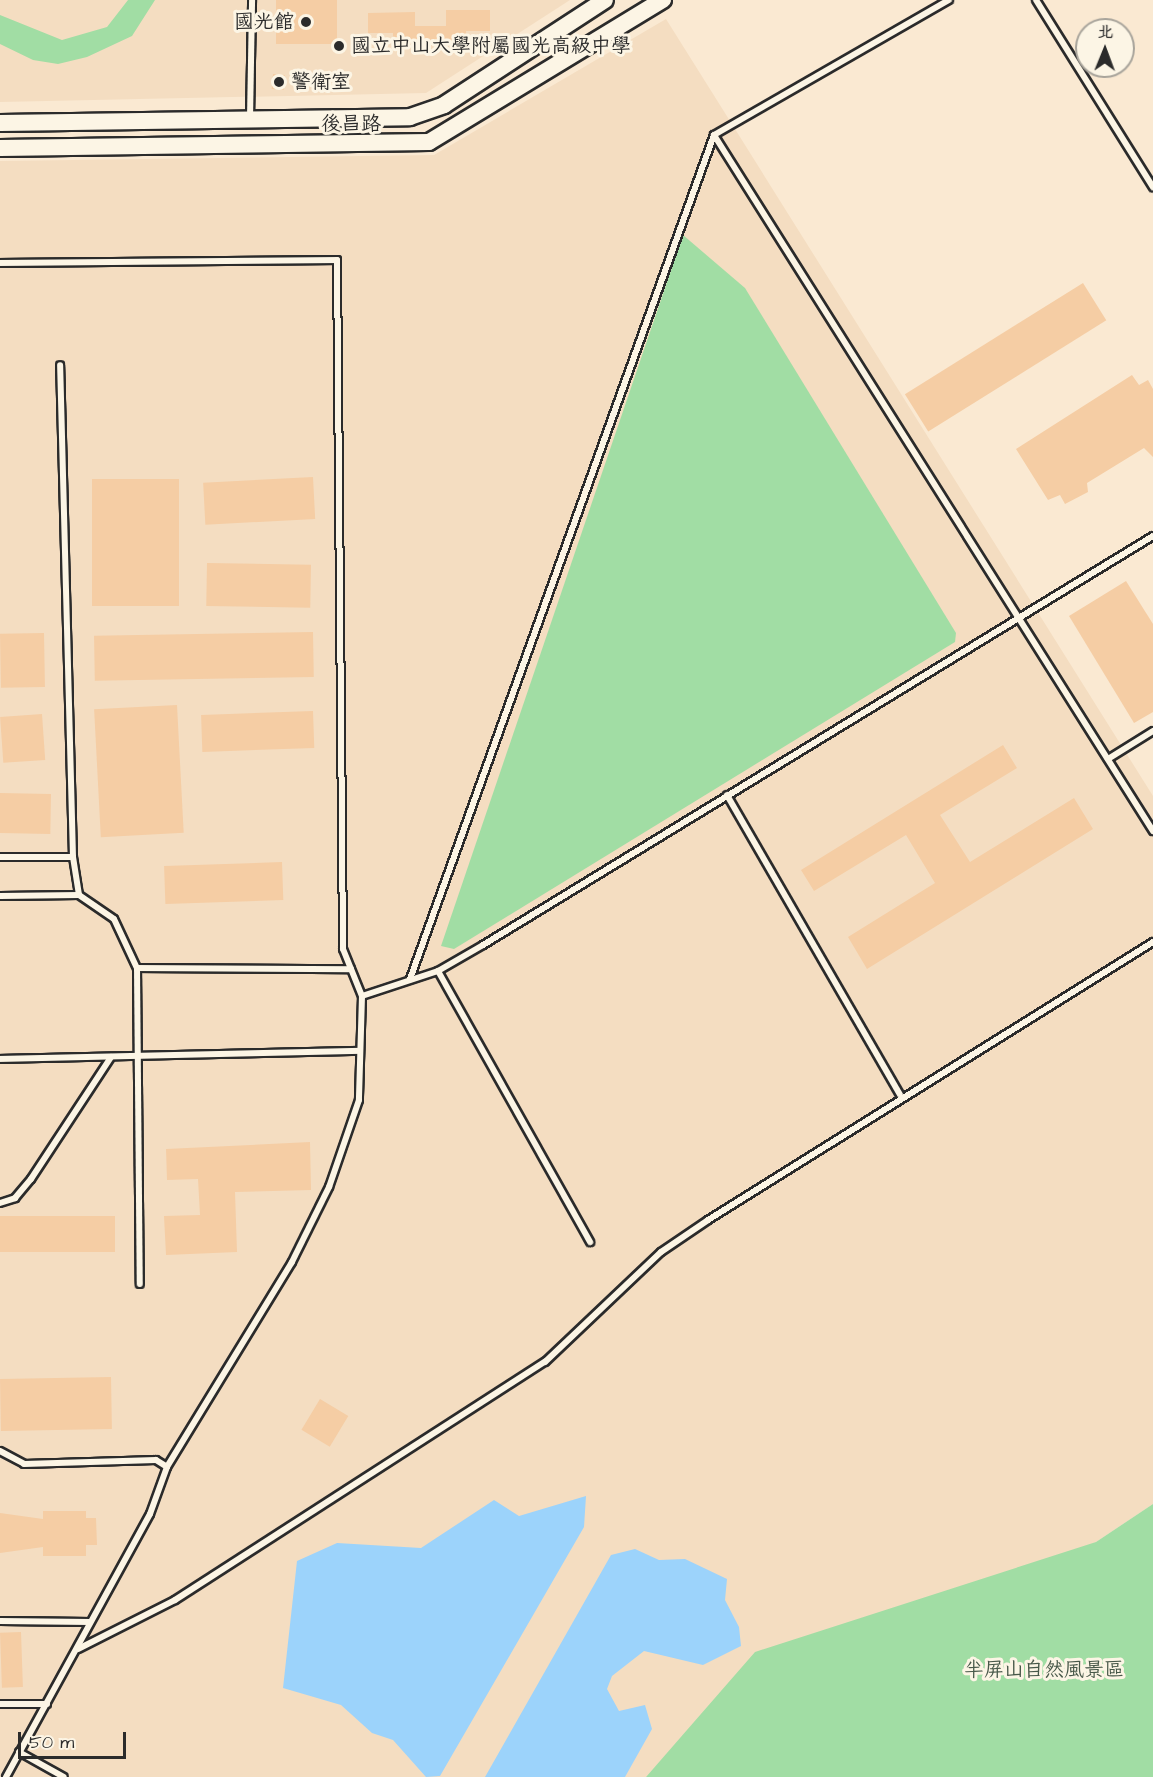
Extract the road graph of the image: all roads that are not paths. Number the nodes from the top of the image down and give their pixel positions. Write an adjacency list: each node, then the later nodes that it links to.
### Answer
1 (252, 0): 6 (lane)
2 (605, 0): 6 (street, 後昌路)
3 (663, 0): 9 (street, 後昌路)
4 (950, 0): 8 (lane)
5 (1036, 0): 10 (lane)
6 (250, 122): 7 (street, 後昌路)
7 (0, 123)
8 (714, 135): 14 (lane); 27 (lane)
9 (0, 148)
10 (1153, 187)
11 (0, 263): 25 (lane)
12 (60, 365): 20 (lane)
13 (1153, 536): 14 (lane)
14 (1019, 618): 16 (lane); 17 (lane)
15 (1153, 731): 16 (lane)
16 (1108, 759): 18 (lane)
17 (727, 795): 26 (lane); 33 (lane)
18 (1153, 831)
19 (0, 857): 20 (lane)
20 (73, 857): 21 (lane)
21 (79, 895): 22 (lane); 24 (lane)
22 (0, 896)
23 (1153, 942): 33 (lane)
24 (137, 968): 25 (lane); 30 (lane)
25 (351, 969): 28 (lane)
26 (438, 971): 27 (lane); 35 (lane)
27 (410, 980): 28 (lane)
28 (362, 996): 29 (lane)
29 (360, 1051): 30 (lane); 38 (lane)
30 (136, 1056): 31 (lane); 36 (lane)
31 (111, 1057): 32 (lane); 34 (lane)
32 (0, 1059)
33 (900, 1095): 41 (lane)
34 (0, 1203)
35 (590, 1242)
36 (140, 1284)
37 (0, 1451): 38 (lane)
38 (167, 1467): 40 (lane)
39 (0, 1621): 40 (lane)
40 (90, 1622): 41 (lane)
41 (78, 1649): 43 (lane)
42 (0, 1704): 43 (lane)
43 (47, 1704): 44 (lane)
44 (19, 1752): 45 (lane); 46 (lane)
45 (6, 1777)
46 (64, 1777)

